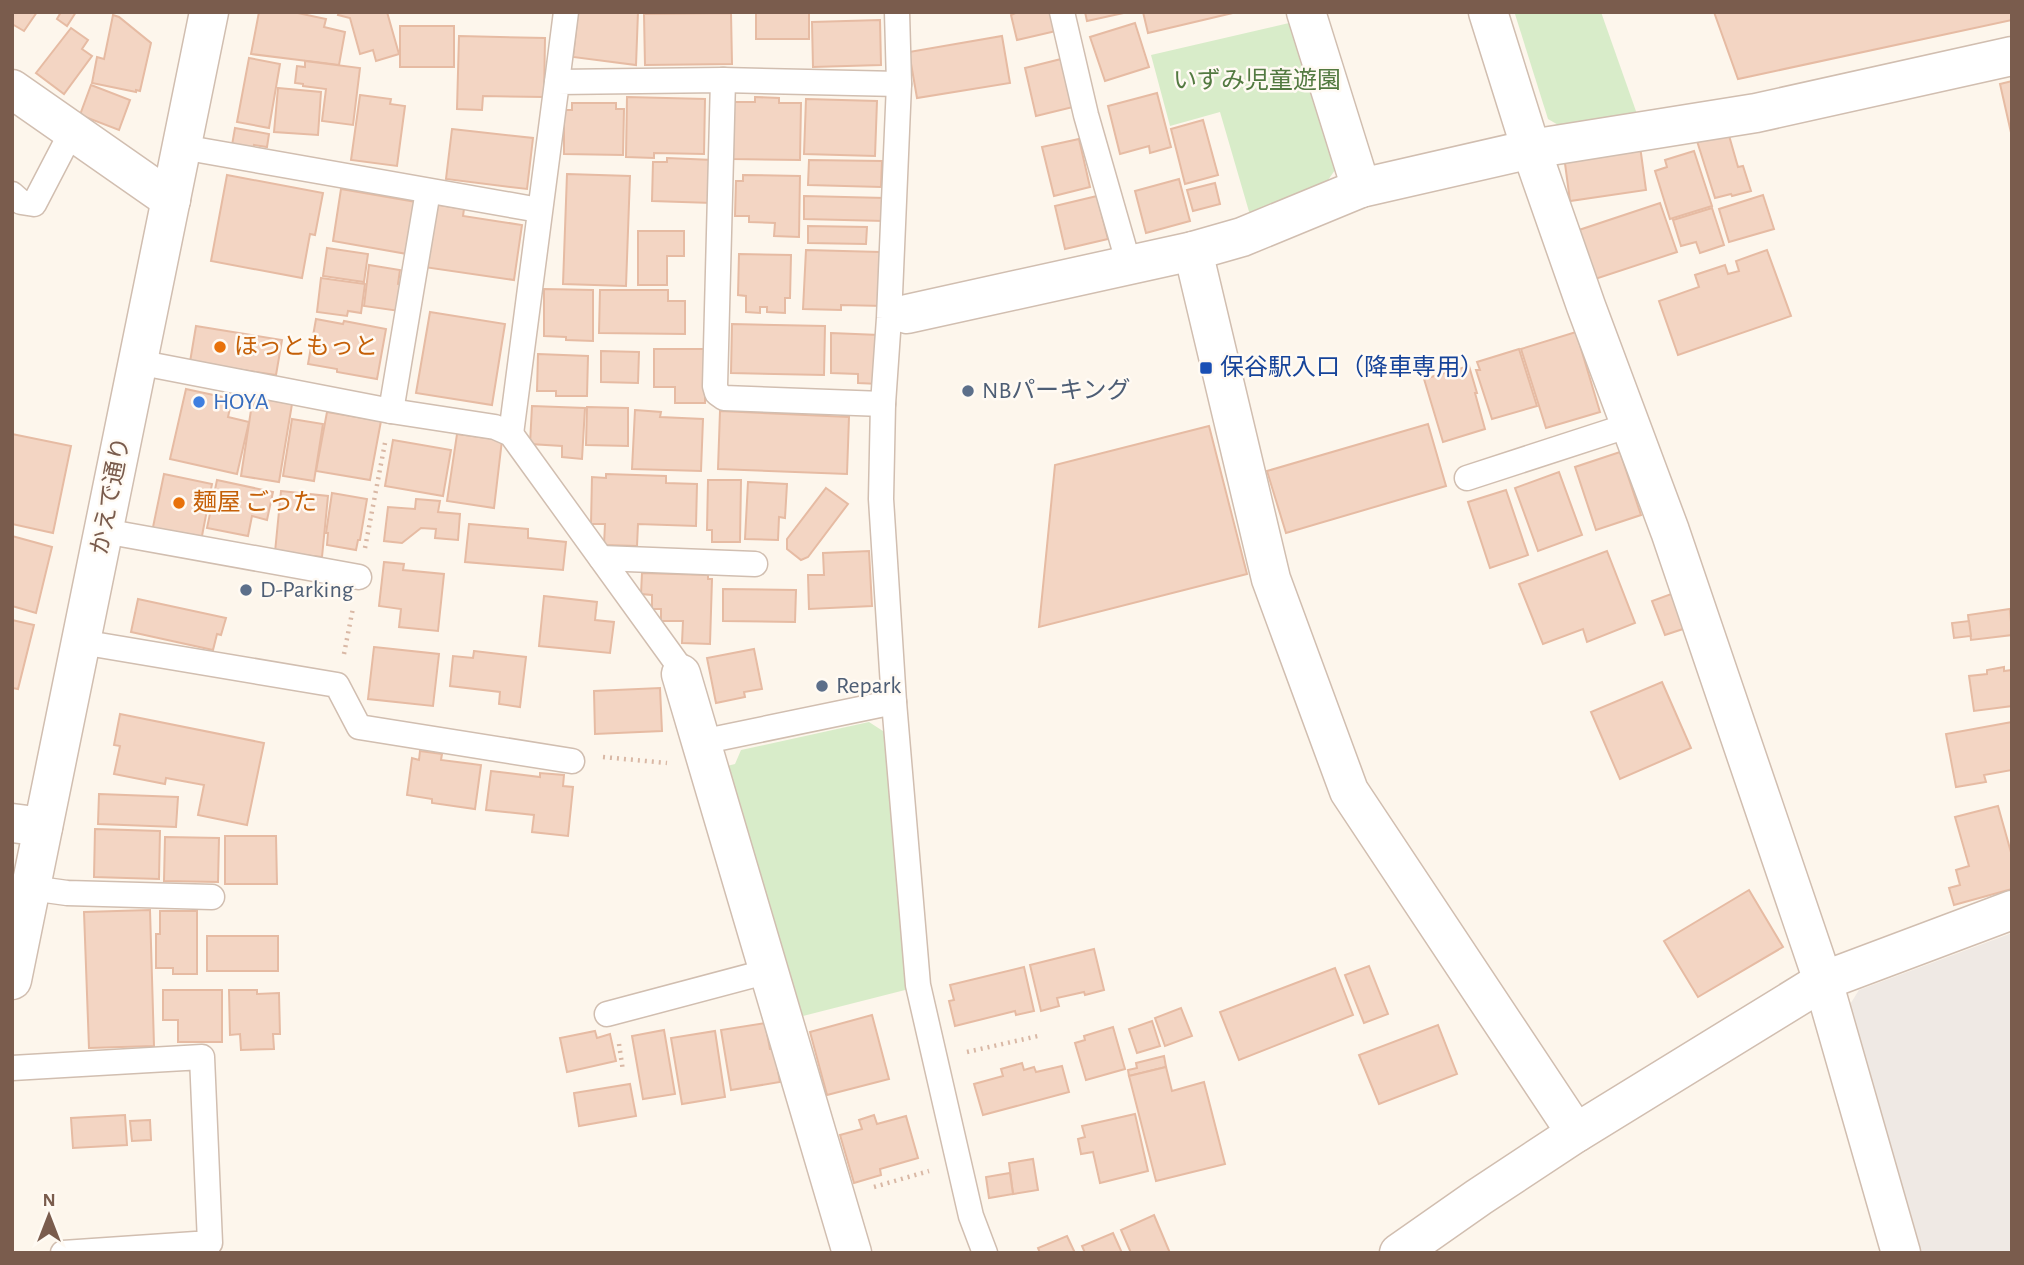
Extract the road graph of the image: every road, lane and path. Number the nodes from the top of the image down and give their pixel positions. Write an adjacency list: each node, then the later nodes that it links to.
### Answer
1 (209, 12): 13 (street, かえで通り)
2 (566, 12): 9 (lane)
3 (897, 12): 10 (lane)
4 (1062, 12): 21 (lane)
5 (1306, 12): 15 (street)
6 (1488, 12): 14 (street)
7 (2012, 56): 14 (street)
8 (723, 80): 9 (lane); 10 (lane); 24 (lane)
9 (557, 82): 19 (lane)
10 (899, 84): 22 (lane)
11 (12, 89): 12 (street)
12 (72, 131): 17 (lane); 18 (street)
13 (182, 147): 16 (lane); 18 (street, かえで通り)
14 (1531, 149): 15 (street); 26 (street)
15 (1362, 188): 20 (street)
16 (428, 191): 19 (lane); 25 (lane)
17 (12, 194)
18 (171, 200): 23 (street, かえで通り)
19 (539, 210): 27 (lane)
20 (1193, 251): 21 (street); 49 (street)
21 (1129, 265): 22 (street)
22 (898, 316): 24 (lane)
23 (137, 362): 25 (lane); 29 (street, かえで通り)
24 (883, 404): 35 (lane)
25 (391, 411): 27 (lane)
26 (1630, 425): 28 (lane); 44 (street)
27 (510, 435): 30 (lane)
28 (1467, 478)
29 (104, 531): 32 (lane); 33 (street, かえで通り)
30 (601, 558): 31 (lane); 34 (lane)
31 (755, 564)
32 (359, 577)
33 (81, 642): 37 (lane); 38 (street, かえで通り)
34 (681, 674): 36 (street)
35 (894, 702): 36 (lane); 47 (lane)
36 (705, 754): 37 (path); 42 (street)
37 (572, 761)
38 (28, 825): 39 (street, かえで通り)
39 (31, 888): 40 (lane); 43 (street, かえで通り)
40 (212, 897)
41 (2012, 910): 44 (street)
42 (769, 971): 45 (lane); 51 (street)
43 (12, 980)
44 (1823, 981): 49 (street); 56 (street)
45 (607, 1014)
46 (1038, 1036): 47 (path)
47 (935, 1059): 50 (lane)
48 (12, 1068): 52 (lane)
49 (1576, 1133): 55 (street)
50 (958, 1162): 51 (path); 54 (lane)
51 (836, 1198): 53 (street)
52 (63, 1253)
53 (852, 1253)
54 (985, 1253)
55 (1398, 1253)
56 (1901, 1253)

